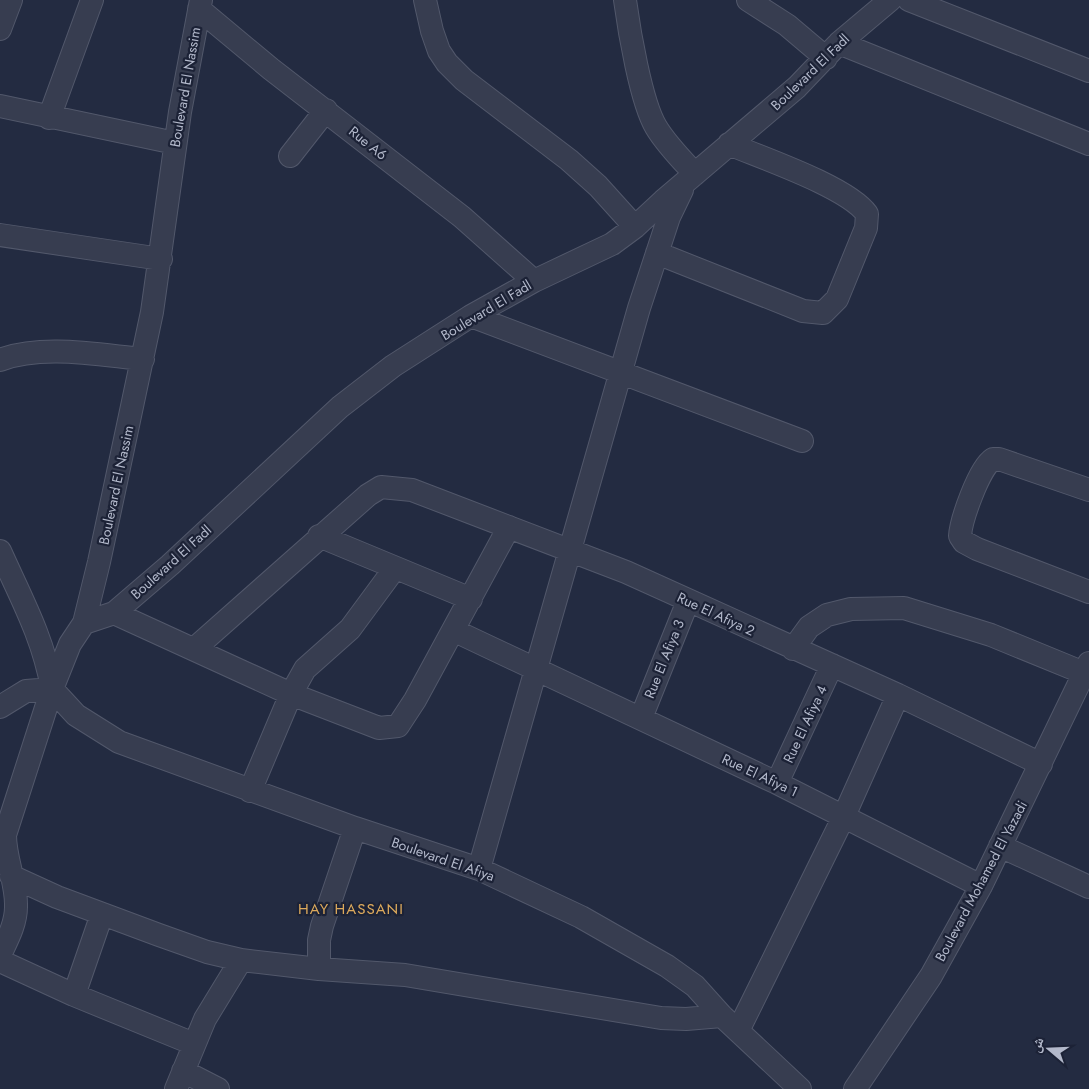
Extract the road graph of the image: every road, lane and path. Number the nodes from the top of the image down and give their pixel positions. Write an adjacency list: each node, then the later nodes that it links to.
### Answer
1 (11, 0): 9 (street)
2 (92, 0): 14 (street)
3 (425, 0): 20 (street)
4 (625, 0): 19 (street)
5 (748, 0): 10 (street)
6 (890, 0): 10 (street, Boulevard El Fadl)
7 (909, 0): 11 (street)
8 (200, 5): 13 (street, Rue A6); 15 (street, Boulevard El Nassim)
9 (0, 29)
10 (832, 50): 16 (street, Boulevard El Fadl); 17 (street)
11 (1089, 71)
12 (0, 106): 14 (street)
13 (326, 110): 18 (street); 24 (street, Rue A6)
14 (49, 118): 15 (street)
15 (175, 143): 23 (street, Boulevard El Nassim)
16 (728, 144): 19 (street, Boulevard El Fadl); 22 (street)
17 (1089, 144)
18 (290, 156)
19 (691, 177): 20 (street, Boulevard El Fadl); 22 (street)
20 (635, 227): 24 (street, Boulevard El Fadl)
21 (0, 235): 23 (street)
22 (657, 253): 28 (street)
23 (161, 258): 26 (street, Boulevard El Nassim)
24 (534, 281): 25 (street, Boulevard El Fadl)
25 (471, 316): 28 (street); 39 (street, Boulevard El Fadl)
26 (143, 359): 27 (street); 40 (street, Boulevard El Nassim)
27 (0, 360)
28 (620, 374): 29 (street); 33 (street)
29 (802, 441)
30 (1089, 490): 36 (street)
31 (509, 527): 32 (street, Rue El Afiya 2); 33 (street, Rue El Afiya 2); 37 (street)
32 (319, 536): 35 (street); 42 (street)
33 (568, 550): 38 (street, Rue El Afiya 2); 46 (street)
34 (0, 551): 47 (street)
35 (395, 568): 37 (street); 48 (street)
36 (1089, 592)
37 (471, 599): 41 (street)
38 (688, 600): 43 (street, Rue El Afiya 2); 51 (street, Rue El Afiya 3)
39 (114, 613): 40 (street, Boulevard El Fadl); 42 (street)
40 (84, 622): 47 (street, Boulevard El Nassim)
41 (455, 631): 46 (street, Rue El Afiya 1); 48 (street)
42 (194, 649): 48 (street)
43 (793, 649): 44 (street, Rue El Afiya 2); 45 (street)
44 (832, 665): 49 (street, Rue El Afiya 2); 53 (street, Rue El Afiya 4)
45 (1086, 668): 52 (street, Boulevard Mohamed El Yazadi)
46 (536, 669): 51 (street, Rue El Afiya 1); 58 (street)
47 (52, 689): 50 (street); 54 (street, Boulevard El Afiya); 59 (street, Boulevard El Nassim)
48 (291, 694): 54 (street)
49 (898, 695): 52 (street, Rue El Afiya 2); 55 (street)
50 (0, 707)
51 (641, 718): 53 (street, Rue El Afiya 1)
52 (1041, 764): 57 (street, Boulevard Mohamed El Yazadi)
53 (777, 783): 55 (street, Rue El Afiya 1)
54 (250, 791): 56 (street, Boulevard El Afiya)
55 (844, 816): 60 (street, Rue El Afiya 1); 68 (street)
56 (354, 828): 58 (street, Boulevard El Afiya); 66 (street)
57 (1000, 846): 60 (street, Boulevard Mohamed El Yazadi); 61 (street)
58 (479, 869): 68 (street, Boulevard El Afiya)
59 (12, 876): 62 (street); 63 (street, Boulevard El Nassim)
60 (981, 886): 73 (street, Boulevard Mohamed El Yazadi)
61 (1089, 887)
62 (102, 914): 64 (street); 67 (street)
63 (0, 955)
64 (241, 960): 66 (street); 69 (street)
65 (0, 961): 67 (street)
66 (319, 969): 68 (street)
67 (74, 995): 69 (street)
68 (730, 1023): 72 (street, Boulevard El Afiya)
69 (194, 1044): 70 (street)
70 (179, 1080): 71 (street)
71 (218, 1089)
72 (800, 1089)
73 (855, 1089)

